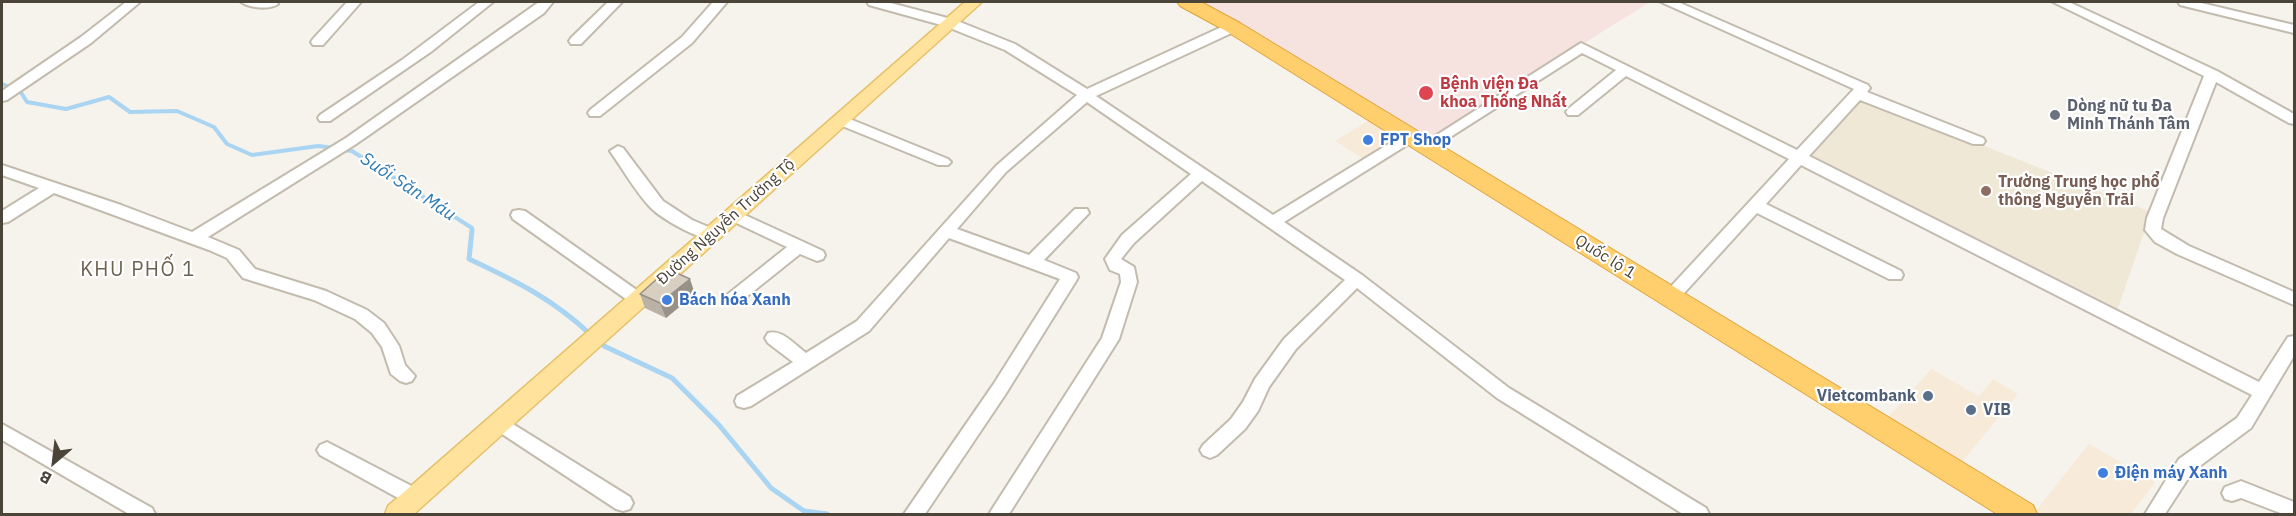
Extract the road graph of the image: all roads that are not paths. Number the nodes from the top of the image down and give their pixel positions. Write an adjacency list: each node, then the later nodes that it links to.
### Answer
1 (133, 2): 23 (street)
2 (248, 2): 14 (street)
3 (354, 2): 19 (street)
4 (486, 2): 27 (street)
5 (546, 2): 46 (street)
6 (615, 2): 18 (street)
7 (720, 2): 26 (street)
8 (874, 2): 15 (street)
9 (974, 2): 15 (main road, Đường Nguyễn Trường Tộ)
10 (1186, 2): 16 (highway, Quốc lộ 1)
11 (1668, 2): 22 (street)
12 (2060, 2): 21 (street)
13 (2185, 2): 17 (street)
14 (271, 4)
15 (950, 23): 24 (street); 28 (main road, Đường Nguyễn Trường Tộ)
16 (1233, 27): 24 (street); 31 (highway, Quốc lộ 1)
17 (2295, 29)
18 (576, 41)
19 (318, 42)
20 (1626, 69): 25 (street); 31 (street); 33 (street)
21 (2212, 74): 29 (street); 54 (street)
22 (1858, 94): 30 (street); 33 (street)
23 (4, 95)
24 (1086, 95): 36 (street); 44 (street)
25 (1573, 112)
26 (594, 113)
27 (325, 118)
28 (840, 120): 34 (street); 41 (main road, Đường Nguyễn Trường Tộ)
29 (2295, 120)
30 (1978, 141)
31 (1418, 142): 43 (street); 53 (highway, Quốc lộ 1)
32 (618, 152): 45 (street)
33 (1799, 156): 38 (street); 60 (street)
34 (943, 162)
35 (2, 170): 37 (street)
36 (1201, 173): 43 (street); 73 (street)
37 (52, 187): 42 (street); 46 (street)
38 (1755, 205): 50 (street); 53 (street)
39 (1081, 213): 49 (street)
40 (519, 215): 55 (street)
41 (734, 215): 45 (main road, Đường Nguyễn Trường Tộ); 47 (street)
42 (2, 218)
43 (1273, 222): 51 (street)
44 (946, 231): 49 (street); 58 (street)
45 (712, 235): 55 (main road, Đường Nguyễn Trường Tộ)
46 (193, 239): 59 (street)
47 (799, 246): 48 (street); 52 (street)
48 (817, 255)
49 (1032, 262): 72 (street)
50 (1895, 275)
51 (1356, 279): 65 (street); 74 (street)
52 (734, 298)
53 (1670, 298): 75 (highway, Quốc lộ 1)
54 (2295, 299)
55 (639, 300): 62 (main road, Đường Nguyễn Trường Tộ)
56 (774, 338): 58 (street)
57 (2295, 342): 60 (street)
58 (807, 363): 61 (street)
59 (406, 376)
60 (2264, 393): 76 (street)
61 (744, 400)
62 (500, 423): 67 (main road, Đường Nguyễn Trường Tộ); 68 (street)
63 (2, 431): 70 (street)
64 (327, 450): 67 (street)
65 (1210, 450)
66 (2232, 494): 69 (street)
67 (416, 498): 71 (main road, Đường Nguyễn Trường Tộ)
68 (623, 503)
69 (2295, 510)
70 (145, 514)
71 (398, 514)
72 (914, 514)
73 (999, 514)
74 (1699, 514)
75 (2022, 514)
76 (2155, 514)

